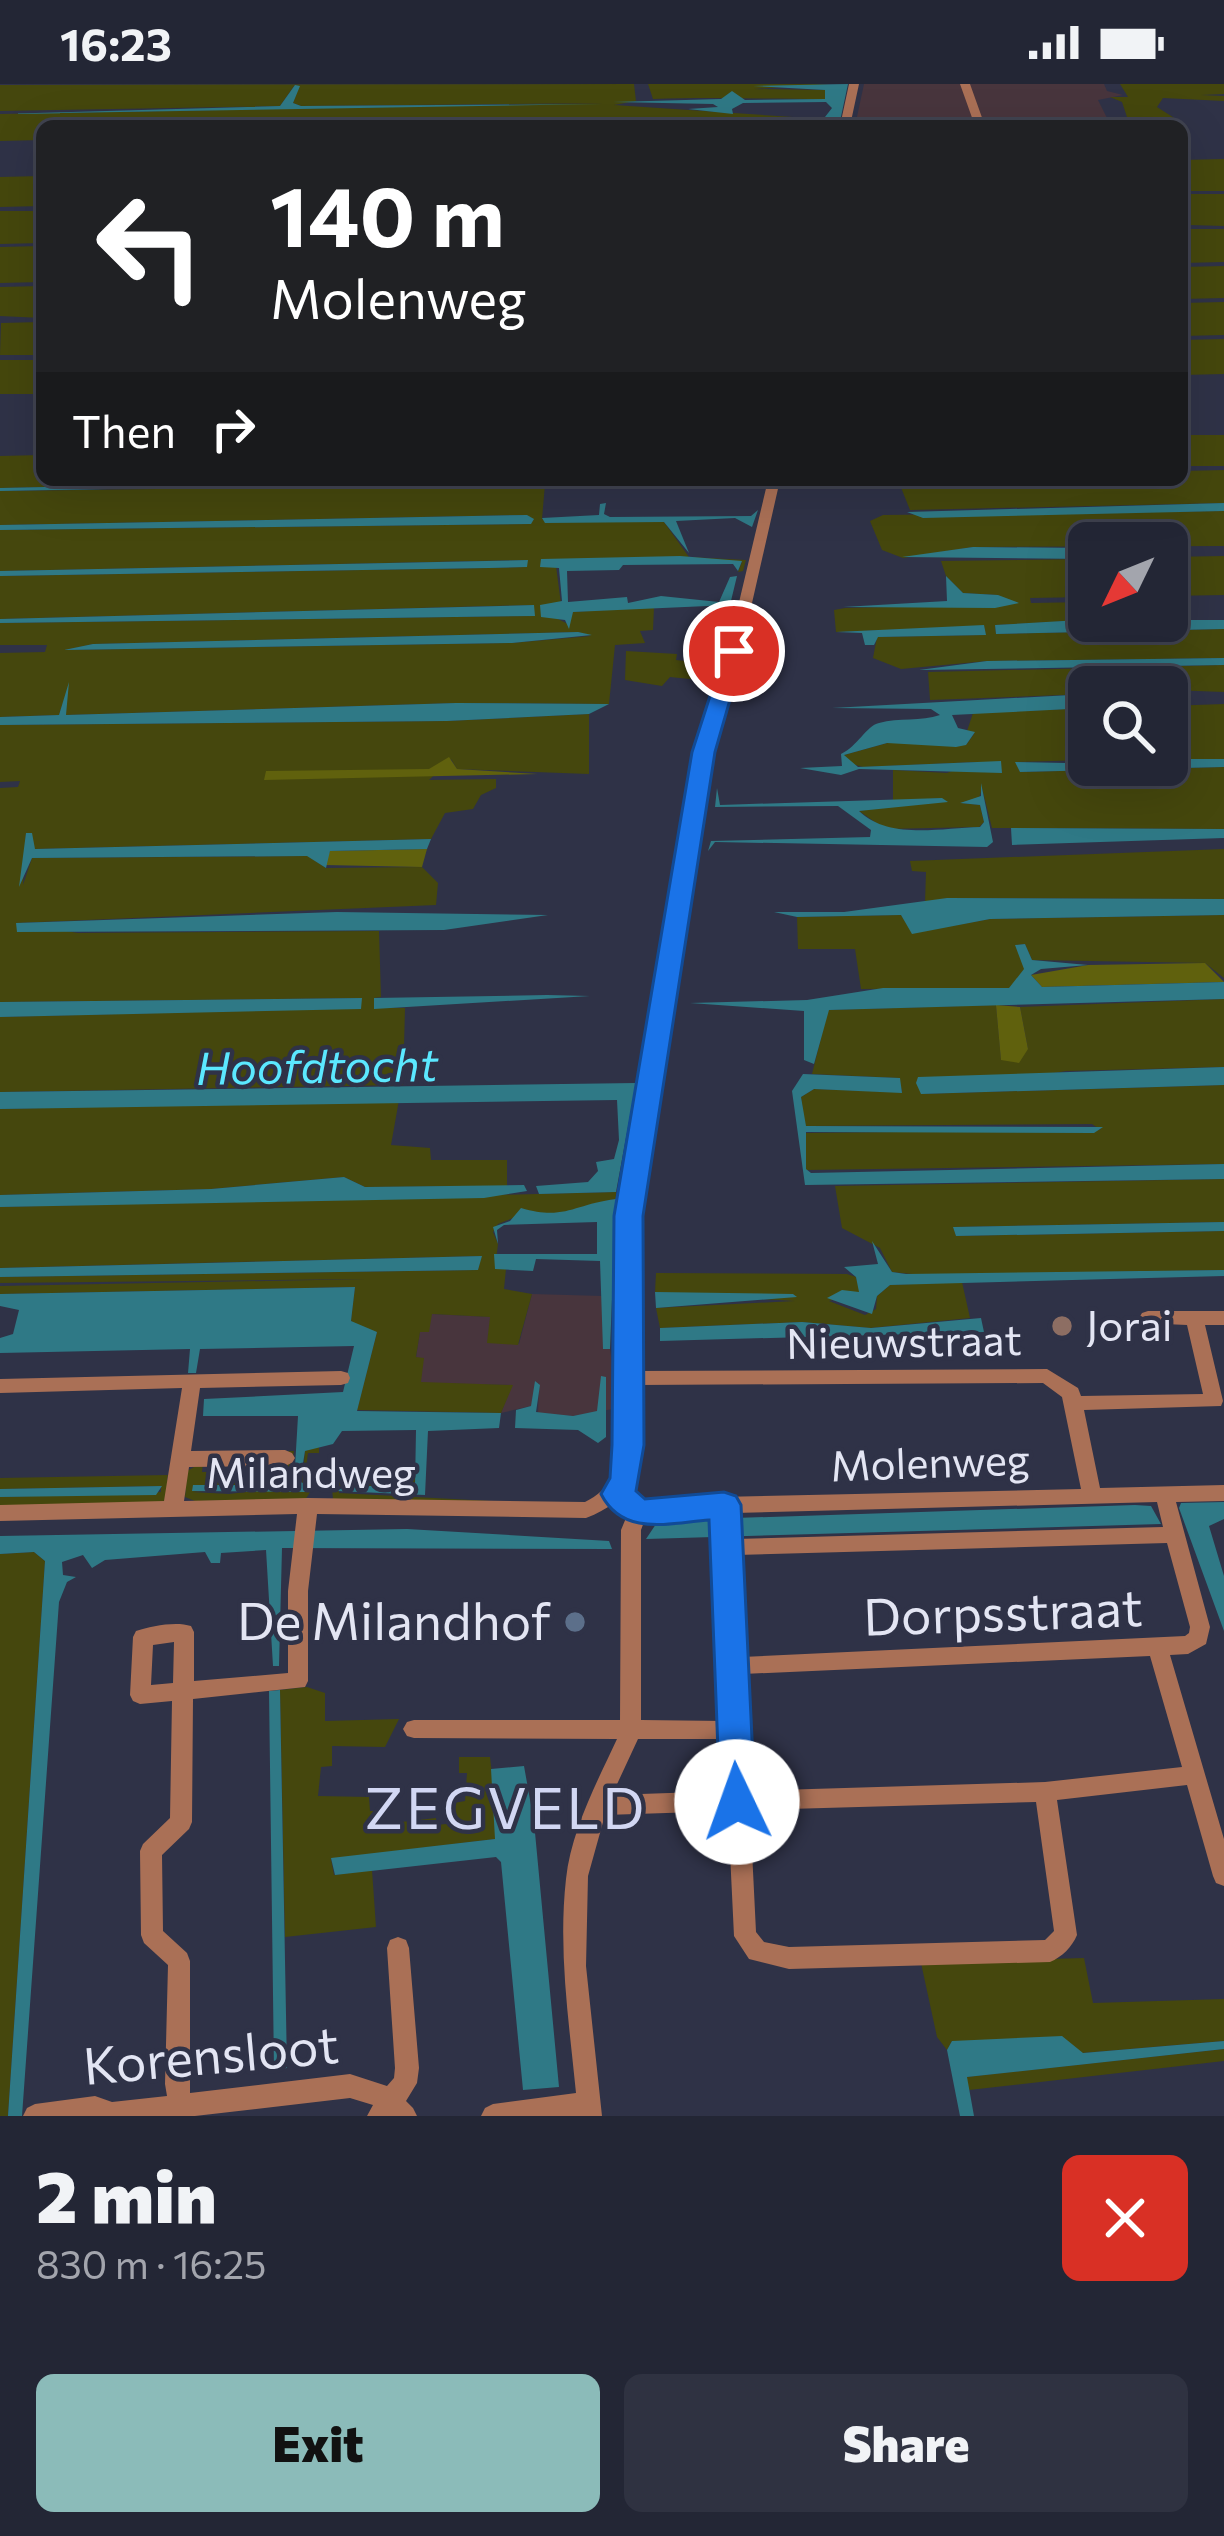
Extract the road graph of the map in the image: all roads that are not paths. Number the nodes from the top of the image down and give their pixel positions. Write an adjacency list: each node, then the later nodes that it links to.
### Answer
1 (854, 84): 3 (street)
2 (965, 84): 4 (street)
3 (846, 120)
4 (978, 120)
5 (773, 486): 10 (street)
6 (1148, 1318): 7 (street)
7 (1194, 1318): 8 (street); 13 (street)
8 (1224, 1318)
9 (341, 1378): 11 (street)
10 (628, 1378): 14 (street, Nieuwstraat); 18 (street)
11 (192, 1381): 12 (street); 16 (street)
12 (0, 1386)
13 (1219, 1401): 14 (street)
14 (1073, 1402): 19 (street)
15 (285, 1458): 16 (street)
16 (182, 1459): 22 (street)
17 (1224, 1493): 25 (street, Molenweg)
18 (617, 1494): 20 (street, Milandweg); 23 (street)
19 (1092, 1494): 21 (street, Molenweg); 25 (street, Molenweg)
20 (308, 1506): 22 (street, Milandweg); 39 (street)
21 (725, 1507): 23 (street, Molenweg); 26 (street)
22 (173, 1509): 24 (street, Milandweg)
23 (638, 1512): 31 (street)
24 (0, 1513)
25 (1169, 1514): 26 (street); 27 (street, Dorpsstraat)
26 (728, 1545): 28 (street)
27 (1158, 1649): 28 (street, Dorpsstraat); 32 (street)
28 (733, 1666): 30 (street)
29 (414, 1729): 31 (street)
30 (734, 1730): 31 (street); 34 (street)
31 (630, 1733): 35 (street)
32 (1194, 1775): 33 (street); 36 (street)
33 (1046, 1792): 34 (street); 34 (street)
34 (737, 1802): 35 (street)
35 (597, 1804): 38 (street)
36 (1224, 1876)
37 (398, 1948): 40 (street, Korensloot)
38 (589, 2109): 42 (street)
39 (183, 2110): 40 (street, Korensloot); 41 (street, Korensloot)
40 (391, 2112)
41 (35, 2116)
42 (493, 2116)

